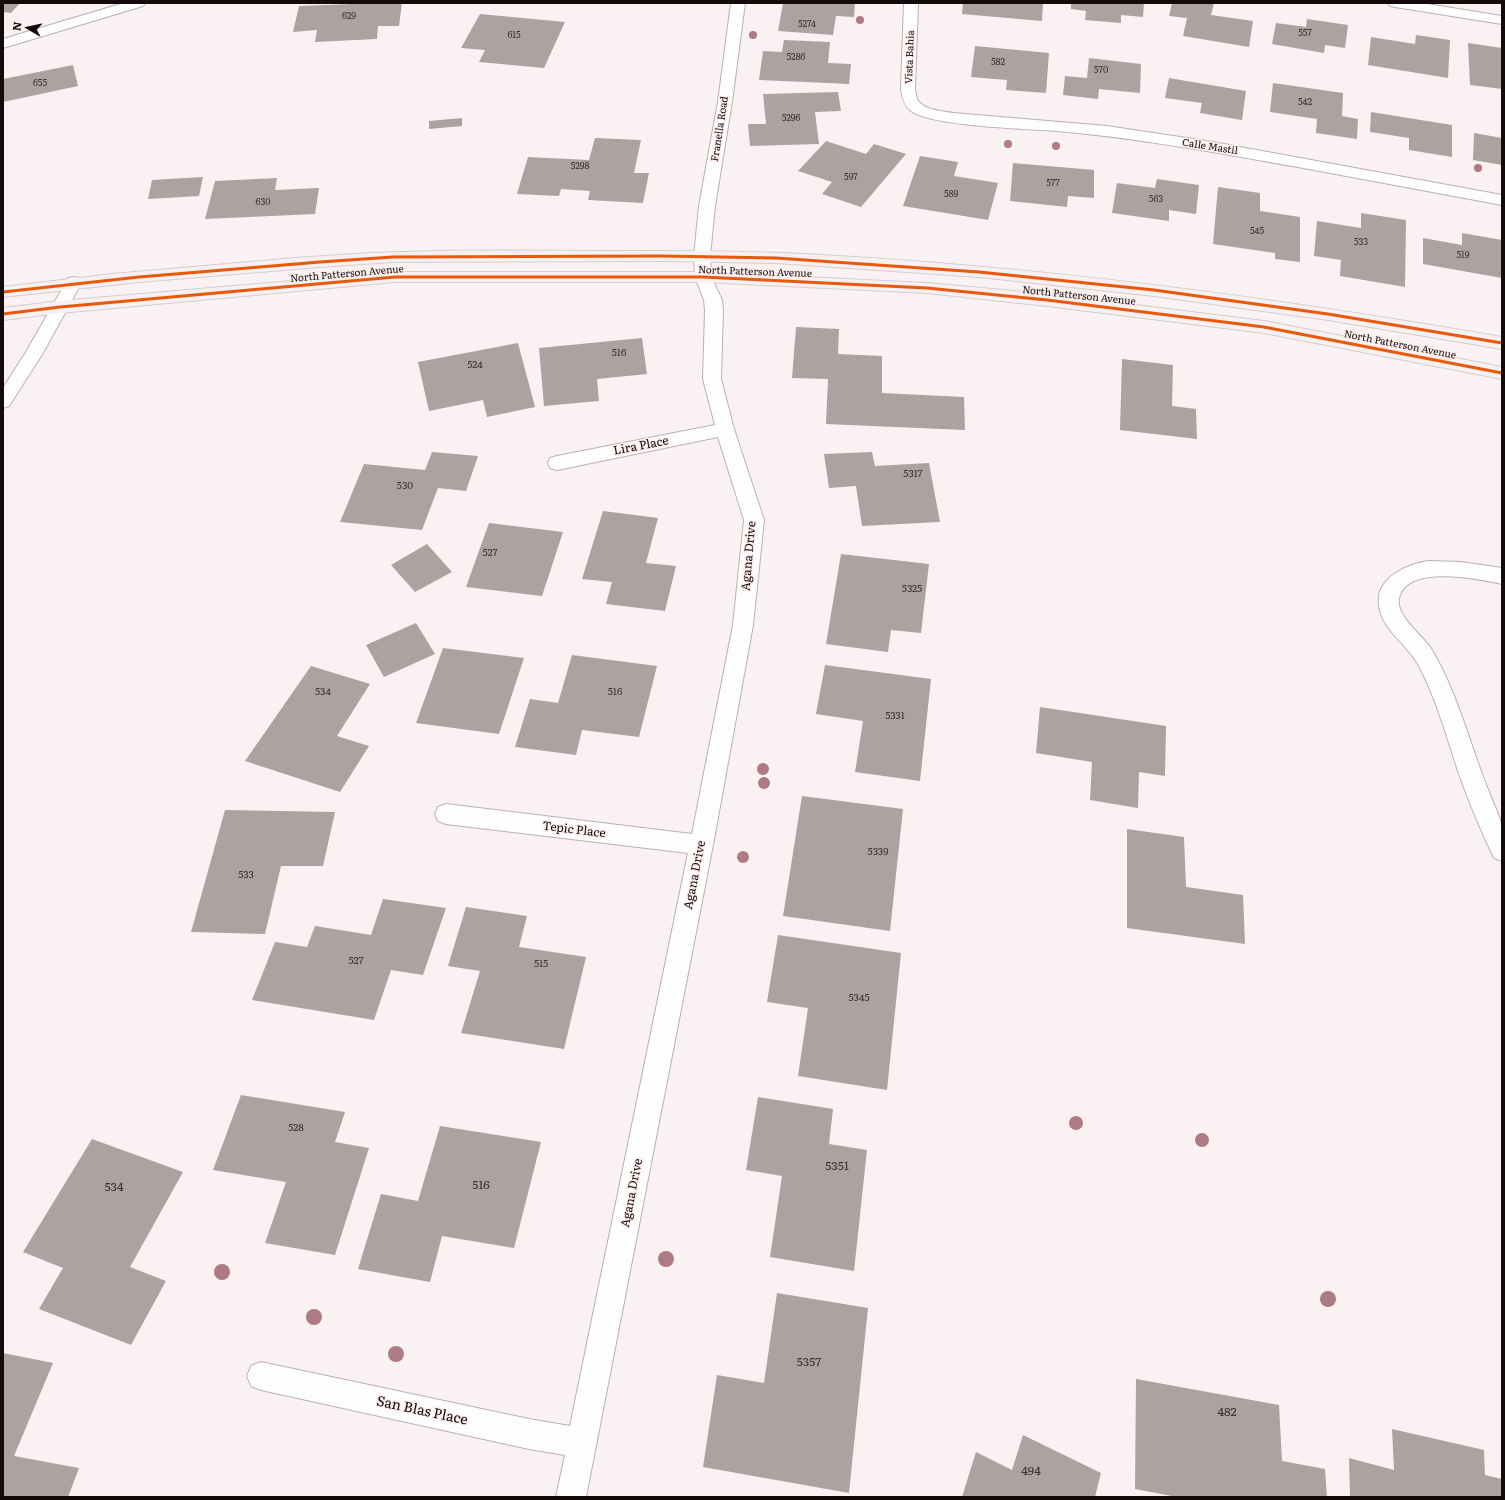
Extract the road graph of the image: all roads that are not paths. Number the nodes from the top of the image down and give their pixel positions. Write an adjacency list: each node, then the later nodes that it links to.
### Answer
1 (138, 3): 6 (street)
2 (738, 3): 9 (street, Franella Road)
3 (911, 3): 7 (street, Vista Bahia)
4 (1395, 3): 5 (street)
5 (1502, 20)
6 (3, 44)
7 (917, 108): 8 (street, Calle Mastil)
8 (1502, 200)
9 (702, 266): 10 (main road, North Patterson Avenue); 12 (main road, North Patterson Avenue); 14 (main road, North Patterson Avenue); 15 (main road, North Patterson Avenue); 17 (street, Agana Drive)
10 (74, 282): 11 (main road, North Patterson Avenue); 12 (street)
11 (3, 292)
12 (60, 307): 13 (main road, North Patterson Avenue); 16 (street)
13 (3, 314)
14 (1502, 343)
15 (1502, 373)
16 (3, 402)
17 (725, 429): 18 (street, Lira Place); 21 (street, Agana Drive)
18 (558, 463)
19 (1502, 576): 22 (street)
20 (446, 814): 21 (street, Tepic Place)
21 (701, 845): 24 (street, Agana Drive)
22 (1502, 851)
23 (261, 1376): 24 (street, San Blas Place)
24 (582, 1443): 25 (street, Agana Drive)
25 (571, 1497)

